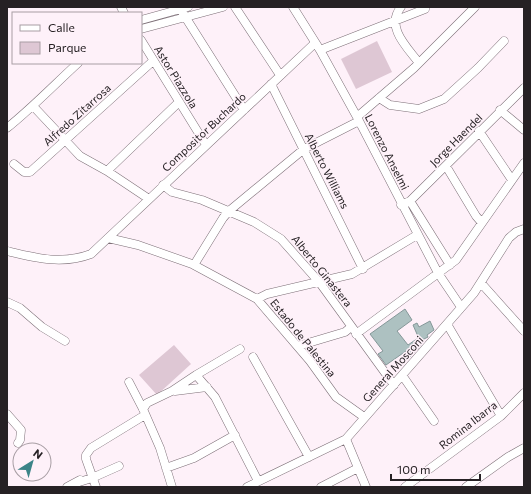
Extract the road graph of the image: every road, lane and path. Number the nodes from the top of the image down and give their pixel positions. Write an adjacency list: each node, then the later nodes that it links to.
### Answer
1 (223, 7): 7 (street)
2 (235, 7): 17 (street)
3 (293, 7): 13 (street, Lorenzo Anselmi)
4 (401, 7): 9 (street)
5 (475, 7): 15 (street)
6 (425, 9): 9 (street)
7 (183, 10): 8 (street); 10 (street); 23 (street)
8 (142, 20)
9 (394, 21): 13 (street); 15 (street)
10 (142, 29)
11 (504, 41): 20 (street)
12 (142, 42): 14 (street, Astor Piazzola)
13 (318, 46): 17 (street, Compositor Buchardo); 25 (street, Lorenzo Anselmi)
14 (153, 61): 21 (street, Astor Piazzola); 29 (street, Alfredo Zitarrosa)
15 (419, 63): 20 (street)
16 (77, 64): 22 (street)
17 (280, 75): 18 (street, Compositor Buchardo)
18 (271, 84): 23 (street, Compositor Buchardo); 31 (street, Alberto Williams)
19 (524, 88): 24 (street, Jorge Haendel)
20 (379, 98): 25 (street)
21 (179, 102): 30 (street, Astor Piazzola); 35 (street)
22 (33, 106): 26 (street); 29 (street)
23 (244, 110): 30 (street, Compositor Buchardo)
24 (500, 110): 27 (street); 28 (street, Jorge Haendel)
25 (358, 119): 31 (street); 40 (street, Lorenzo Anselmi)
26 (7, 128)
27 (524, 130)
28 (479, 131): 34 (street, Jorge Haendel); 36 (street)
29 (64, 141): 33 (street, Alfredo Zitarrosa); 35 (street)
30 (206, 145): 37 (street, Compositor Buchardo)
31 (304, 150): 41 (street); 49 (street, Alberto Williams)
32 (524, 163): 36 (street)
33 (14, 164)
34 (446, 166): 39 (street, Jorge Haendel); 42 (street)
35 (107, 171): 38 (street)
36 (512, 180): 42 (street)
37 (163, 185): 38 (street, Compositor Buchardo); 41 (street, Alberto Ginastera)
38 (149, 199): 45 (street, Compositor Buchardo)
39 (410, 201): 40 (street, Jorge Haendel); 48 (street)
40 (402, 205): 44 (street, Lorenzo Anselmi)
41 (229, 211): 47 (street); 51 (street, Alberto Ginastera)
42 (482, 223): 48 (street)
43 (524, 230): 52 (street, General Mosconi)
44 (417, 235): 49 (street); 50 (street, Lorenzo Anselmi)
45 (108, 238): 46 (street, Compositor Buchardo); 47 (street, Estado de Palestina)
46 (7, 251)
47 (194, 265): 53 (street, Estado de Palestina)
48 (450, 265): 50 (street)
49 (363, 268): 51 (street)
50 (438, 273): 55 (street, Lorenzo Anselmi); 58 (street)
51 (320, 283): 53 (street); 58 (street, Alberto Ginastera)
52 (481, 283): 55 (street, General Mosconi); 57 (street)
53 (257, 299): 60 (street, Estado de Palestina)
54 (7, 302): 59 (street)
55 (461, 307): 56 (street, General Mosconi)
56 (447, 324): 64 (street, General Mosconi); 72 (street)
57 (523, 327)
58 (354, 330): 60 (street); 66 (street, Alberto Ginastera)
59 (64, 341)
60 (298, 346): 73 (street, Estado de Palestina)
61 (240, 350): 63 (street)
62 (253, 357): 79 (street)
63 (196, 375): 67 (street); 68 (street)
64 (402, 375): 66 (street, General Mosconi); 74 (street)
65 (129, 382): 70 (street)
66 (394, 385): 73 (street, General Mosconi)
67 (207, 387): 68 (street); 75 (street)
68 (172, 391): 70 (street)
69 (524, 393): 72 (street, Romina Ibarra)
70 (144, 412): 81 (street); 83 (street)
71 (7, 414): 77 (street)
72 (501, 416): 93 (street, Romina Ibarra)
73 (364, 417): 76 (street, General Mosconi)
74 (434, 421)
75 (235, 435): 81 (street); 85 (street)
76 (346, 439): 79 (street, General Mosconi); 82 (street)
77 (19, 442)
78 (524, 448): 94 (street)
79 (309, 457): 85 (street, General Mosconi)
80 (119, 466): 84 (street)
81 (166, 468): 89 (street)
82 (358, 468): 91 (street); 92 (street)
83 (89, 469): 84 (street); 86 (street)
84 (92, 478): 86 (street); 88 (street)
85 (258, 481): 90 (street, General Mosconi)
86 (76, 483): 87 (street)
87 (67, 487)
88 (96, 487)
89 (172, 487)
90 (247, 487)
91 (321, 487)
92 (366, 487)
93 (405, 487)
94 (466, 487)

